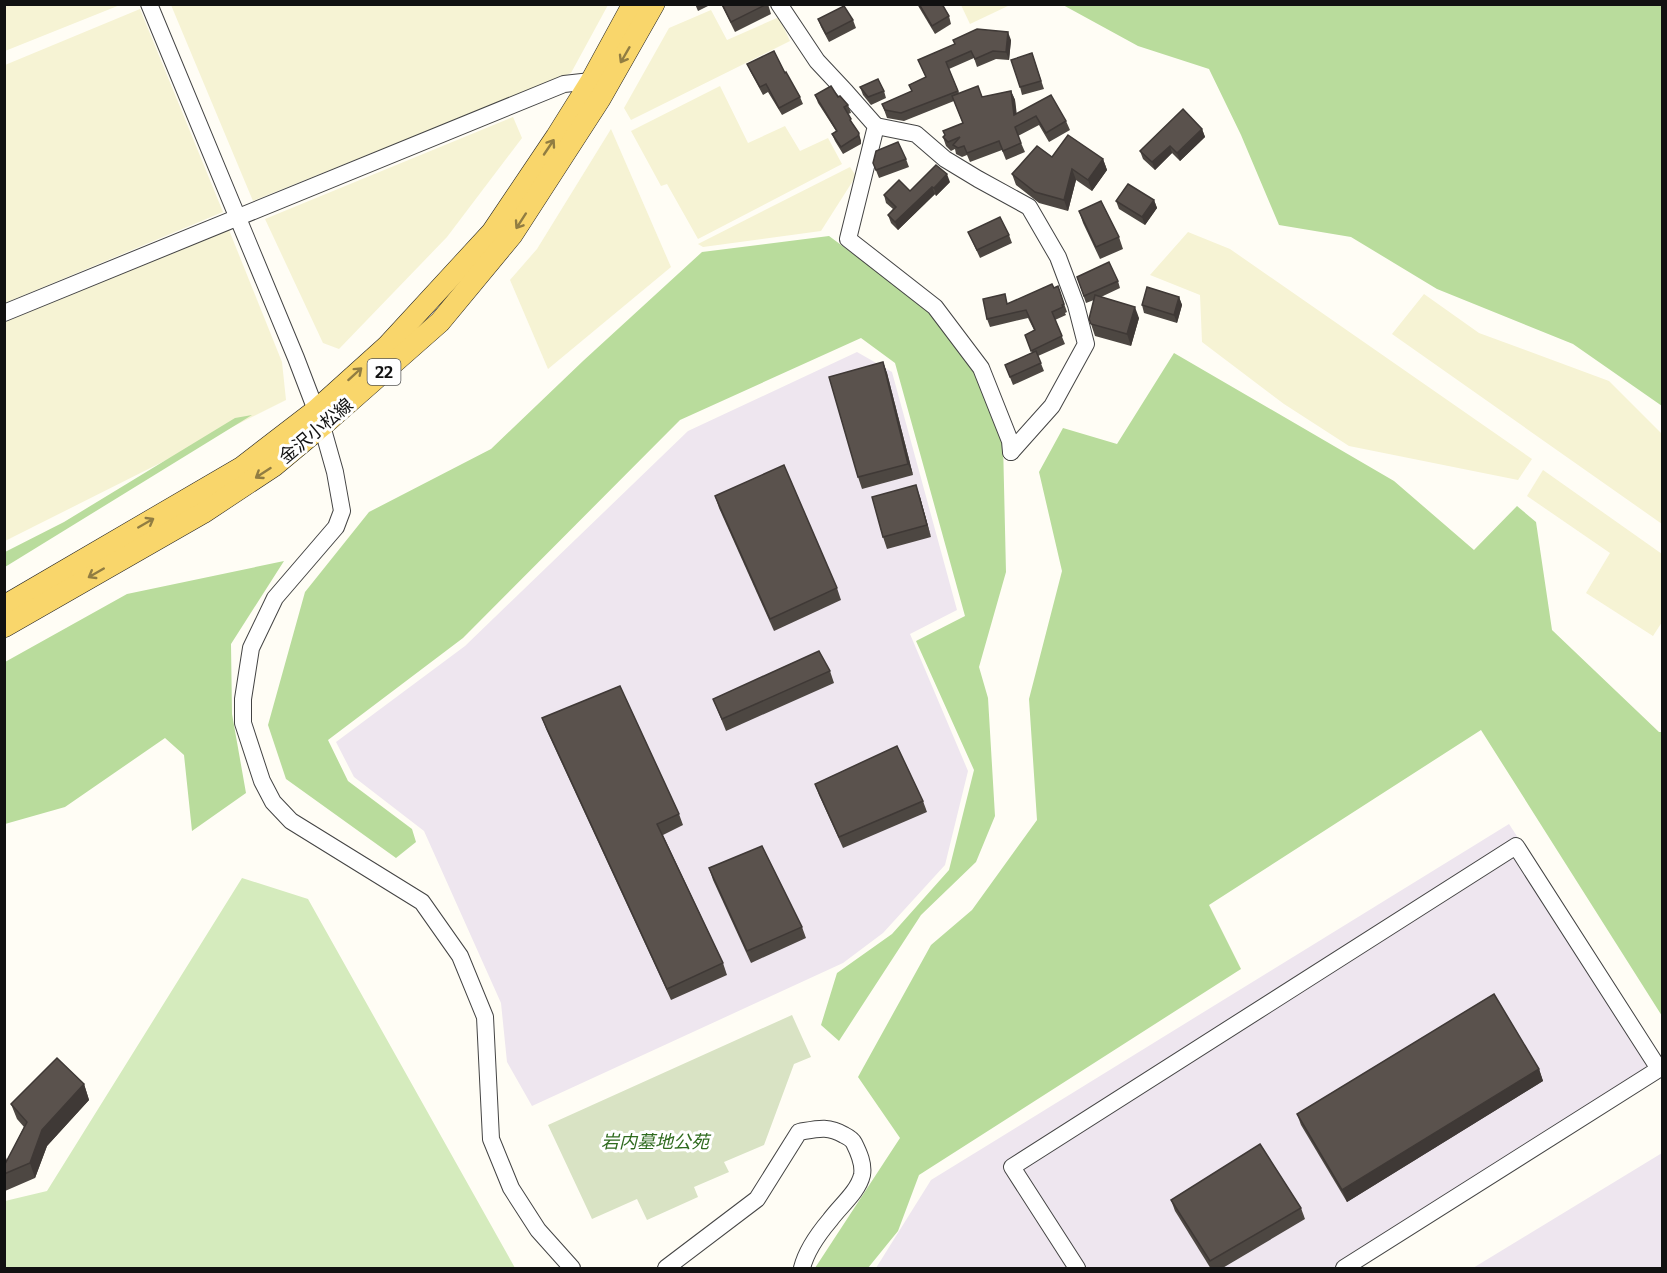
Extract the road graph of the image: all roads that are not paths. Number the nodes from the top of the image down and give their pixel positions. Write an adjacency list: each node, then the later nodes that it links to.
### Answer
1 (149, 4): 7 (street)
2 (633, 4): 5 (main road, 金沢小松線 / 22)
3 (654, 4): 9 (main road, 金沢小松線 / 22, one-way to 9)
4 (779, 4): 6 (street)
5 (591, 81): 7 (street); 9 (main road, 金沢小松線 / 22, one-way to 5)
6 (876, 126): 6 (street)
7 (238, 217): 8 (street); 9 (street)
8 (4, 313)
9 (319, 418): 10 (main road, 金沢小松線 / 22, one-way to 9); 11 (main road, 金沢小松線 / 22, one-way to 11); 12 (street)
10 (4, 606)
11 (4, 627)
12 (572, 1269)
13 (666, 1269): 14 (street)
14 (802, 1269)
15 (1077, 1269): 16 (street)
16 (1344, 1269)

